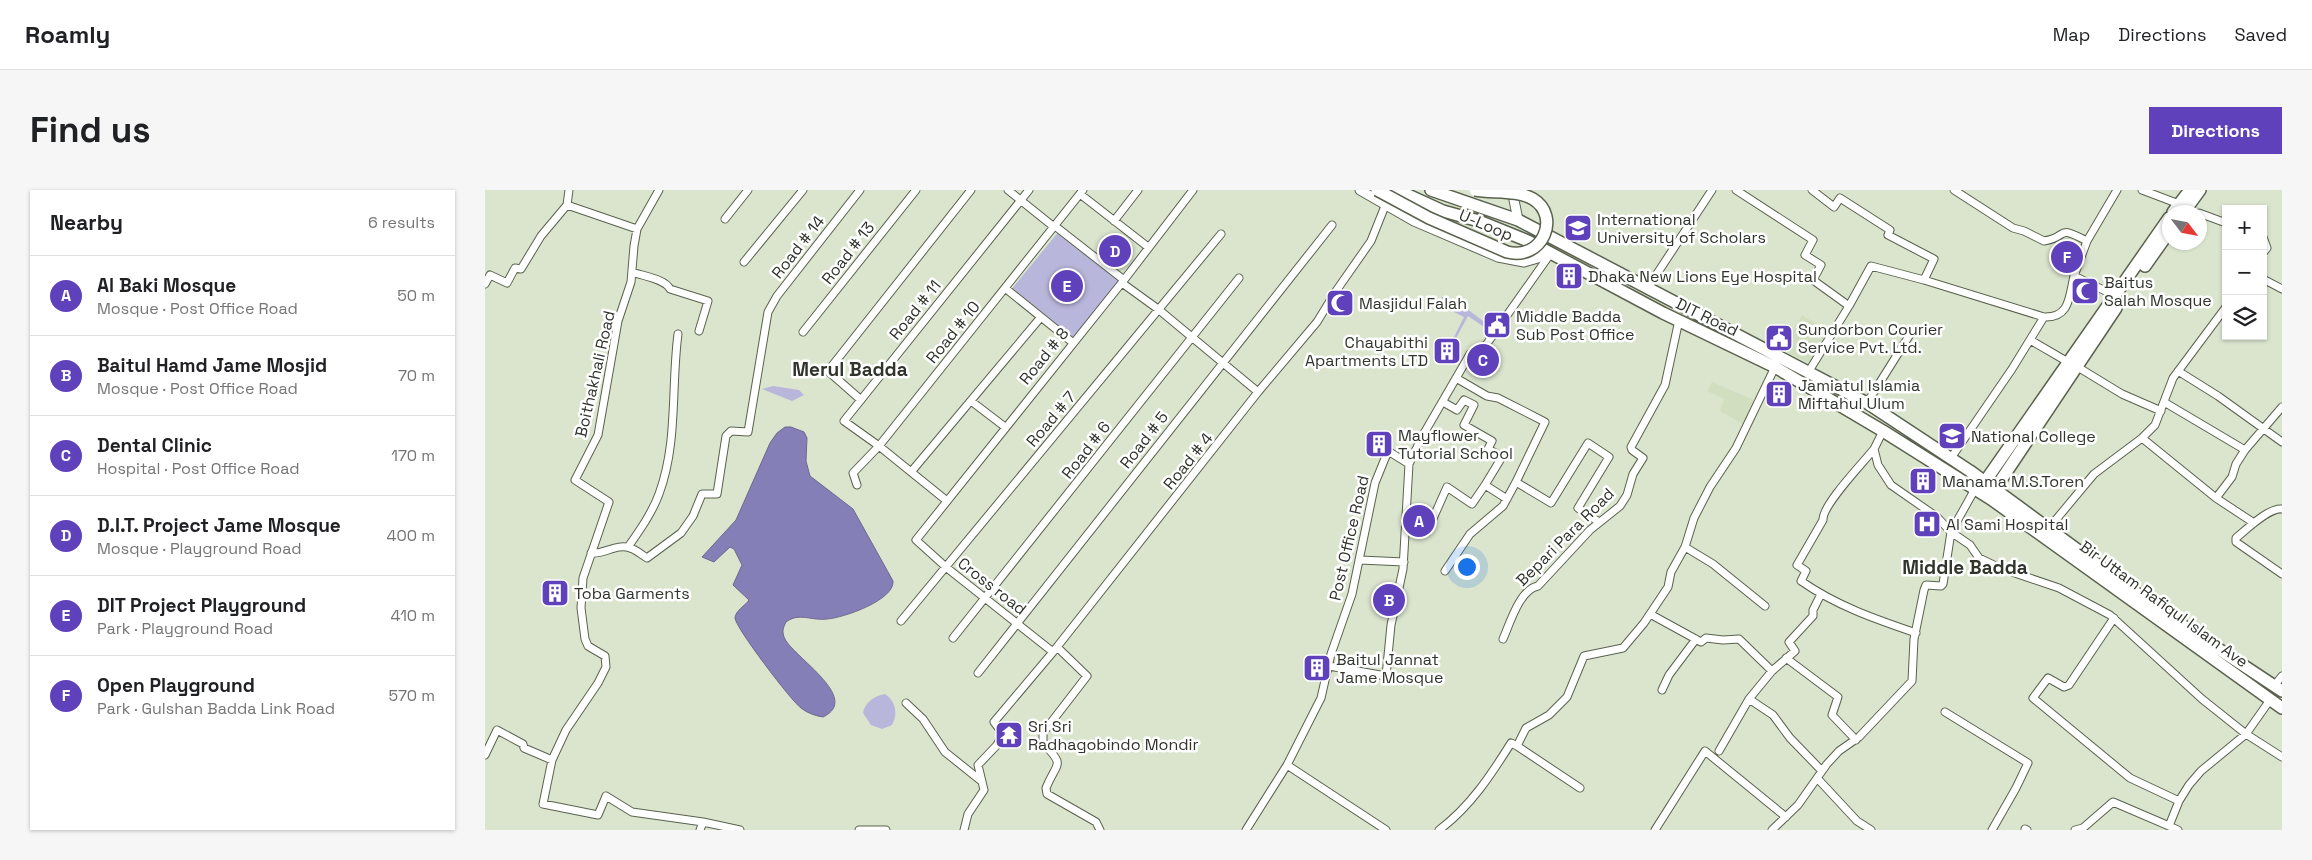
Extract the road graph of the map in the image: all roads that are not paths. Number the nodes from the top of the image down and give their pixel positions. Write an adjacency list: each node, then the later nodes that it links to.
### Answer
1 (569, 190): 28 (street)
2 (659, 190): 41 (street)
3 (748, 190): 34 (street)
4 (803, 190): 47 (street)
5 (861, 190): 113 (street, Road # 14)
6 (916, 190): 66 (street, Road # 13)
7 (971, 190): 79 (street)
8 (1008, 190): 27 (street)
9 (1029, 190): 27 (street, Road # 11)
10 (1138, 190): 36 (street)
11 (1193, 190): 45 (street, Road # 8)
12 (1360, 190): 32 (street)
13 (1377, 190): 16 (main road, U-Loop, bridge)
14 (1397, 190): 46 (main road, DIT Road)
15 (1431, 190): 35 (main road, DIT Road)
16 (1475, 190)
17 (1513, 190): 35 (street)
18 (1712, 190): 56 (street)
19 (1736, 190): 59 (street)
20 (1811, 190): 51 (street)
21 (1954, 190): 43 (street)
22 (2117, 190): 43 (street)
23 (2142, 190): 29 (street)
24 (2189, 190): 30 (main road)
25 (2200, 190): 31 (main road)
26 (1082, 192): 36 (street); 39 (street, Road # 10)
27 (1021, 200): 39 (street); 79 (street, Road # 11)
28 (567, 205): 41 (street); 54 (street)
29 (2173, 205)
30 (2183, 205)
31 (2185, 205)
32 (1385, 206): 46 (street); 78 (street, Road # 4)
33 (2207, 216): 37 (street)
34 (725, 219)
35 (1518, 220): 56 (main road, DIT Road)
36 (1114, 221): 45 (street)
37 (2222, 222)
38 (1332, 225): 72 (street, Road # 5)
39 (1055, 226): 52 (street); 55 (street, Road # 10)
40 (2162, 228): 58 (main road)
41 (637, 229): 48 (street, Boithakhali Road)
42 (1221, 234): 60 (street, Road # 7)
43 (2087, 241): 49 (street)
44 (2162, 242): 73 (main road)
45 (1148, 247): 52 (street, Road # 8)
46 (1549, 252): 64 (main road, DIT Road); 77 (street)
47 (744, 262)
48 (632, 272): 65 (street); 115 (street, Boithakhali Road)
49 (2074, 276): 58 (street); 63 (street)
50 (1239, 278): 69 (street, Road # 6)
51 (1924, 280): 59 (street); 63 (street)
52 (1123, 282): 60 (street); 71 (street, Road # 8)
53 (2267, 282): 57 (street)
54 (485, 284)
55 (1005, 288): 62 (street); 92 (street, Road # 10)
56 (1647, 289): 75 (main road, DIT Road)
57 (2282, 289)
58 (2116, 296): 73 (main road)
59 (1849, 306): 75 (street)
60 (1158, 309): 69 (street); 118 (street, Road # 7)
61 (2222, 312): 76 (street)
62 (1041, 317): 71 (street); 80 (street)
63 (2044, 317): 70 (street)
64 (1679, 320): 74 (main road, DIT Road); 107 (street, Bepari Para Road)
65 (699, 331)
66 (803, 332)
67 (679, 334): 113 (street)
68 (1909, 336): 83 (street)
69 (1192, 337): 72 (street); 122 (street, Road # 6)
70 (2030, 340): 73 (street); 95 (street)
71 (1073, 342): 87 (street, Road # 8)
72 (1223, 363): 78 (street); 127 (street, Road # 5)
73 (2072, 364): 85 (street); 101 (main road); 102 (main road)
74 (1775, 367): 89 (main road, DIT Road); 114 (street)
75 (1809, 371): 83 (main road, DIT Road)
76 (2178, 371): 82 (street); 88 (street)
77 (1457, 378): 81 (street); 98 (street)
78 (1258, 392): 132 (street, Road # 4)
79 (861, 400): 92 (street, Road # 11)
80 (971, 401): 87 (street); 97 (street)
81 (1443, 402): 96 (street); 100 (street)
82 (2164, 402): 85 (street); 94 (street)
83 (1867, 403): 86 (main road, DIT Road)
84 (2282, 407): 88 (street)
85 (2161, 411): 90 (street)
86 (1893, 420): 89 (main road); 95 (main road, DIT Road)
87 (1005, 428): 105 (street, Road # 8)
88 (2263, 428): 91 (street); 94 (street)
89 (1885, 432): 93 (street); 101 (main road, DIT Road)
90 (2142, 438): 103 (street); 110 (street)
91 (2282, 442)
92 (879, 446): 97 (street); 99 (street)
93 (1874, 449): 111 (street); 121 (street)
94 (2245, 450): 103 (street)
95 (1951, 458): 101 (main road, DIT Road)
96 (1409, 464): 109 (street); 116 (street, Post Office Road)
97 (911, 472): 105 (street)
98 (1516, 482): 104 (street); 107 (street)
99 (857, 485)
100 (1485, 485): 104 (street); 109 (street)
101 (1980, 486): 102 (main road, DIT Road); 111 (street)
102 (1993, 494): 110 (main road); 141 (main road, Bir Uttam Rafiqul Islam Ave)
103 (2216, 498): 108 (street)
104 (1507, 499): 119 (street)
105 (947, 501): 112 (street, Road # 8)
106 (2282, 509): 108 (street)
107 (1599, 522): 130 (street, Bepari Para Road)
108 (2254, 523): 120 (street)
109 (1406, 528): 117 (street)
110 (2049, 528): 138 (main road)
111 (1951, 532): 125 (street); 128 (street)
112 (916, 540): 118 (street, Cross road)
113 (628, 547): 115 (street)
114 (1685, 548): 123 (street); 124 (street)
115 (591, 553): 151 (street, Boithakhali Road)
116 (1360, 560): 117 (street); 134 (street, Post Office Road)
117 (1404, 562): 134 (street)
118 (947, 568): 122 (street, Cross road); 126 (street, Road # 7)
119 (1445, 571)
120 (2282, 574)
121 (1821, 594): 128 (street); 133 (street)
122 (986, 598): 127 (street, Cross road); 129 (street, Road # 6)
123 (1765, 606)
124 (1650, 614): 131 (street); 147 (street)
125 (2114, 618): 145 (street); 157 (street)
126 (901, 621)
127 (1018, 623): 132 (street, Cross road); 136 (street, Road # 5)
128 (1915, 633): 146 (street)
129 (953, 638)
130 (1503, 639)
131 (1696, 640): 135 (street); 139 (street)
132 (1055, 649): 155 (street, Road # 4); 166 (street, Cross road)
133 (1787, 658): 135 (street); 146 (street)
134 (1329, 666): 152 (street, Post Office Road)
135 (1772, 671): 140 (street)
136 (978, 673)
137 (2282, 676): 138 (street)
138 (2278, 689)
139 (1662, 690)
140 (1749, 699): 148 (street); 153 (street)
141 (2270, 700): 143 (main road, Bir Uttam Rafiqul Islam Ave); 145 (street)
142 (906, 704): 155 (street)
143 (2282, 708)
144 (1945, 712): 173 (street)
145 (2246, 734): 150 (street); 157 (street)
146 (1856, 740): 153 (street)
147 (1517, 746): 156 (street); 169 (street)
148 (1719, 751)
149 (485, 755): 151 (street)
150 (2282, 757)
151 (552, 760): 159 (street, Boithakhali Road)
152 (1287, 765): 167 (street, Post Office Road); 168 (street)
153 (1822, 771): 154 (street)
154 (1817, 778): 158 (street); 172 (street)
155 (980, 780): 165 (street)
156 (1580, 788)
157 (2179, 801): 160 (street)
158 (1786, 817): 170 (street); 171 (street)
159 (703, 822): 161 (street); 162 (street)
160 (2169, 826): 174 (street); 175 (street)
161 (700, 830)
162 (740, 830)
163 (859, 830): 164 (street)
164 (886, 830)
165 (964, 830)
166 (1099, 830)
167 (1245, 830)
168 (1386, 830)
169 (1439, 830)
170 (1655, 830)
171 (1772, 830)
172 (1871, 830)
173 (1992, 830)
174 (2075, 830)
175 (2178, 830)

